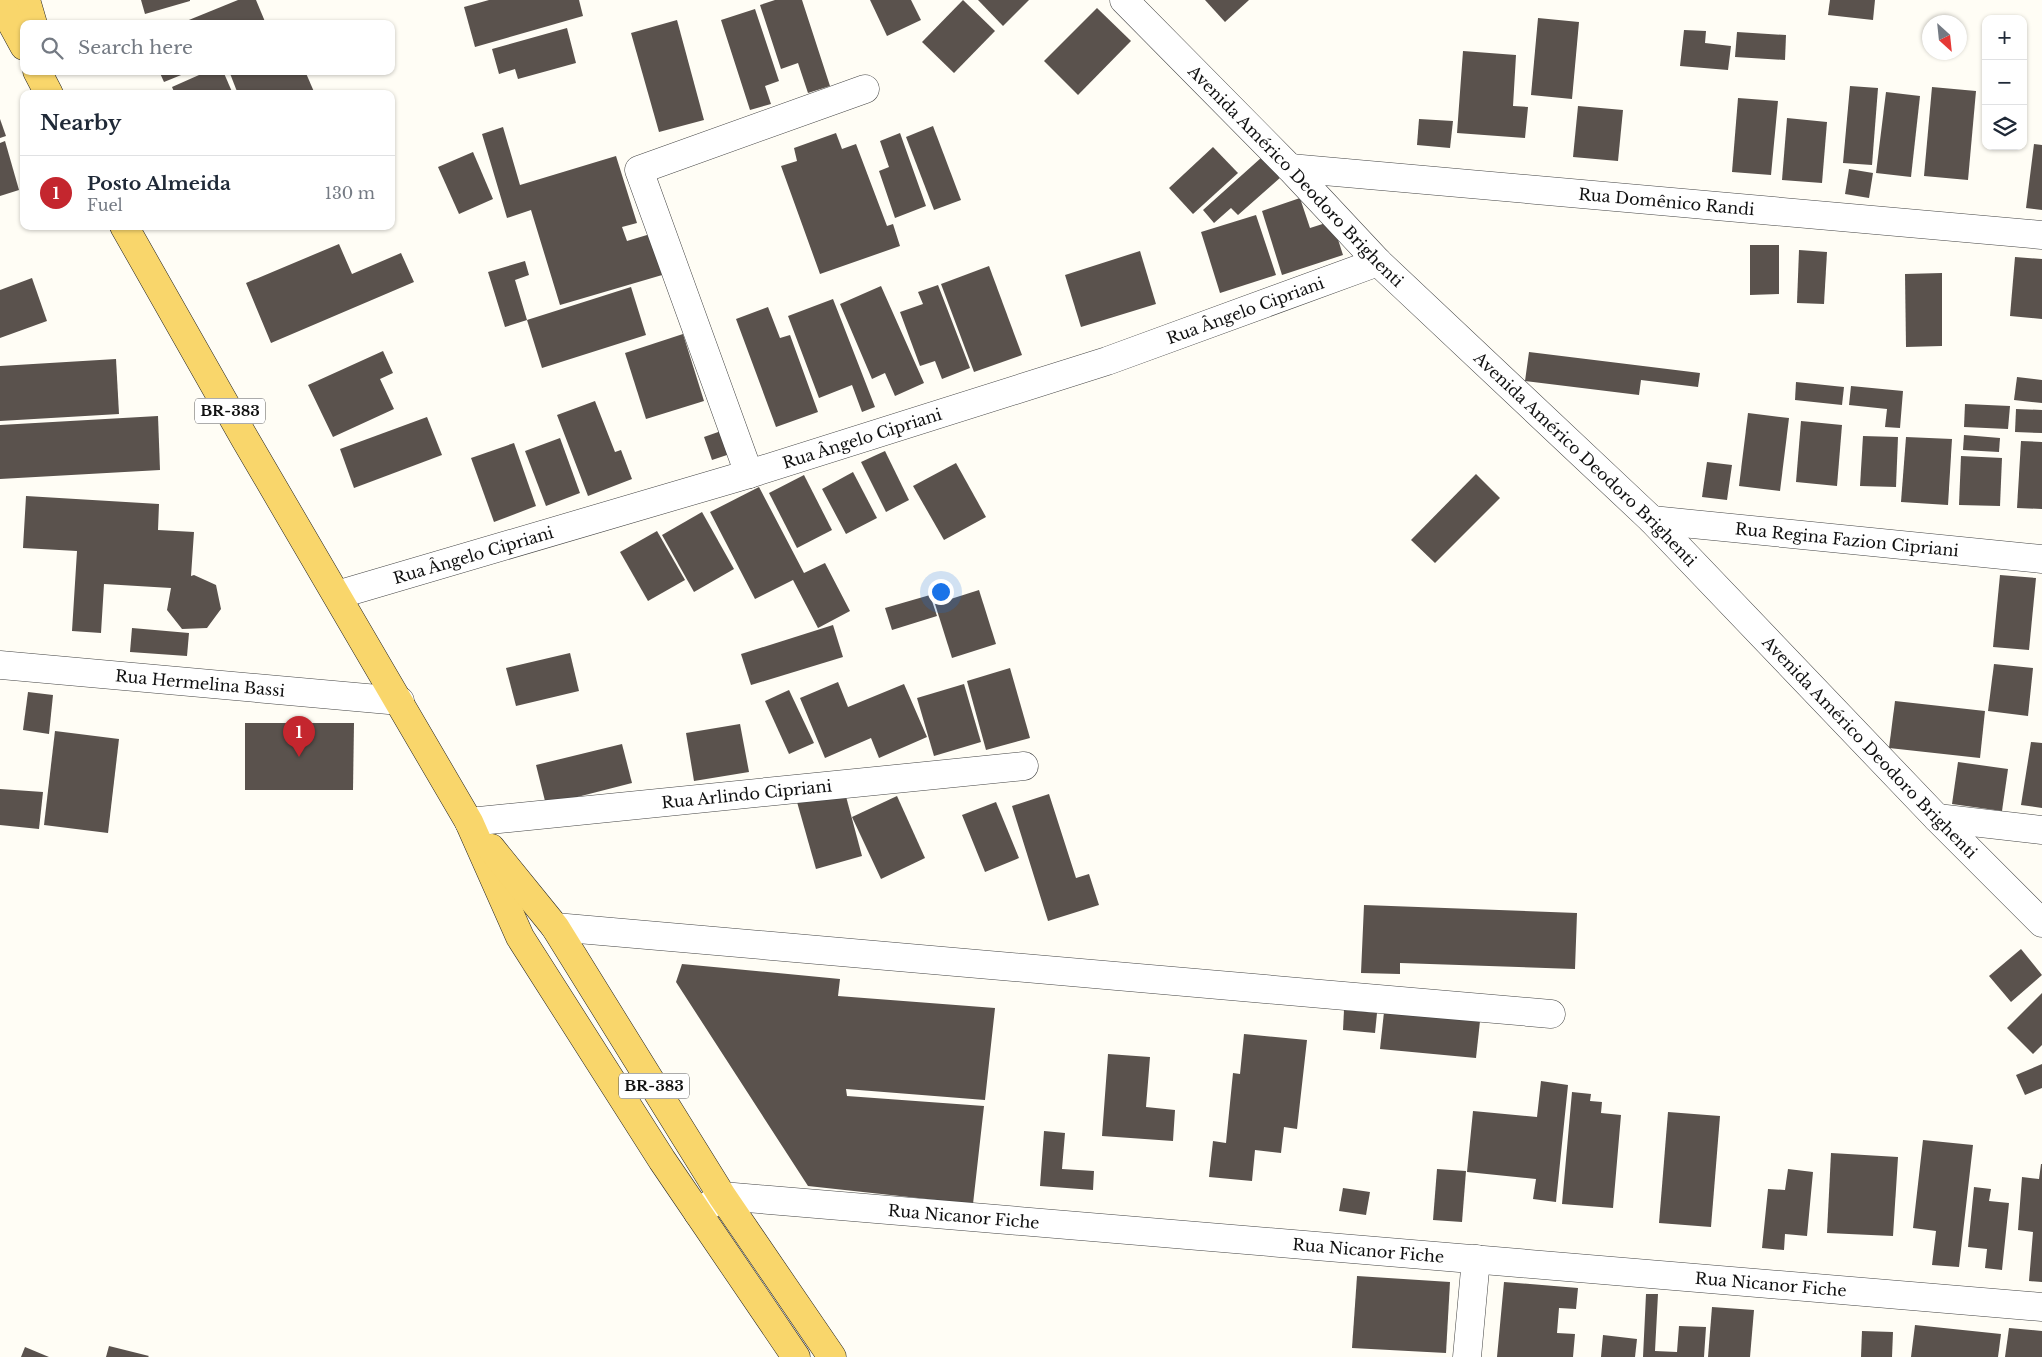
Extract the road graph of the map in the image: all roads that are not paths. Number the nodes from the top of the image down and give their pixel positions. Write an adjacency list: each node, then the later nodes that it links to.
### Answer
1 (26, 0): 4 (main road)
2 (1124, 0): 11 (street, Avenida Américo Deodoro Brighenti)
3 (0, 2): 5 (main road)
4 (32, 20)
5 (20, 39)
6 (39, 75): 9 (main road)
7 (47, 75): 10 (main road)
8 (865, 89): 15 (street)
9 (49, 90)
10 (50, 90)
11 (1290, 168): 13 (street, Rua Domênico Randi); 14 (street, Avenida Américo Deodoro Brighenti)
12 (126, 230): 18 (main road, BR-383)
13 (2042, 235)
14 (1378, 262): 15 (street, Rua Ângelo Cipriani); 16 (street, Avenida Américo Deodoro Brighenti)
15 (750, 474): 18 (street, Rua Ângelo Cipriani)
16 (1652, 520): 17 (street, Rua Regina Fazion Cipriani); 22 (street, Avenida Américo Deodoro Brighenti)
17 (2042, 558)
18 (337, 595): 20 (main road, BR-383)
19 (0, 665): 20 (street, Rua Hermelina Bassi)
20 (400, 701): 23 (main road, BR-383)
21 (1024, 766): 23 (street, Rua Arlindo Cipriani)
22 (1936, 818): 24 (street); 25 (street, Avenida Américo Deodoro Brighenti)
23 (469, 822): 26 (main road, BR-383); 29 (main road, BR-383)
24 (2042, 830)
25 (2042, 923)
26 (555, 927): 27 (street); 28 (main road, BR-383)
27 (1551, 1014)
28 (722, 1196): 29 (street); 30 (street, Rua Nicanor Fiche); 33 (main road, BR-383)
29 (698, 1213): 32 (main road, BR-383)
30 (1476, 1259): 31 (street, Rua Nicanor Fiche); 34 (street)
31 (2042, 1307)
32 (796, 1357)
33 (832, 1357)
34 (1467, 1357)

